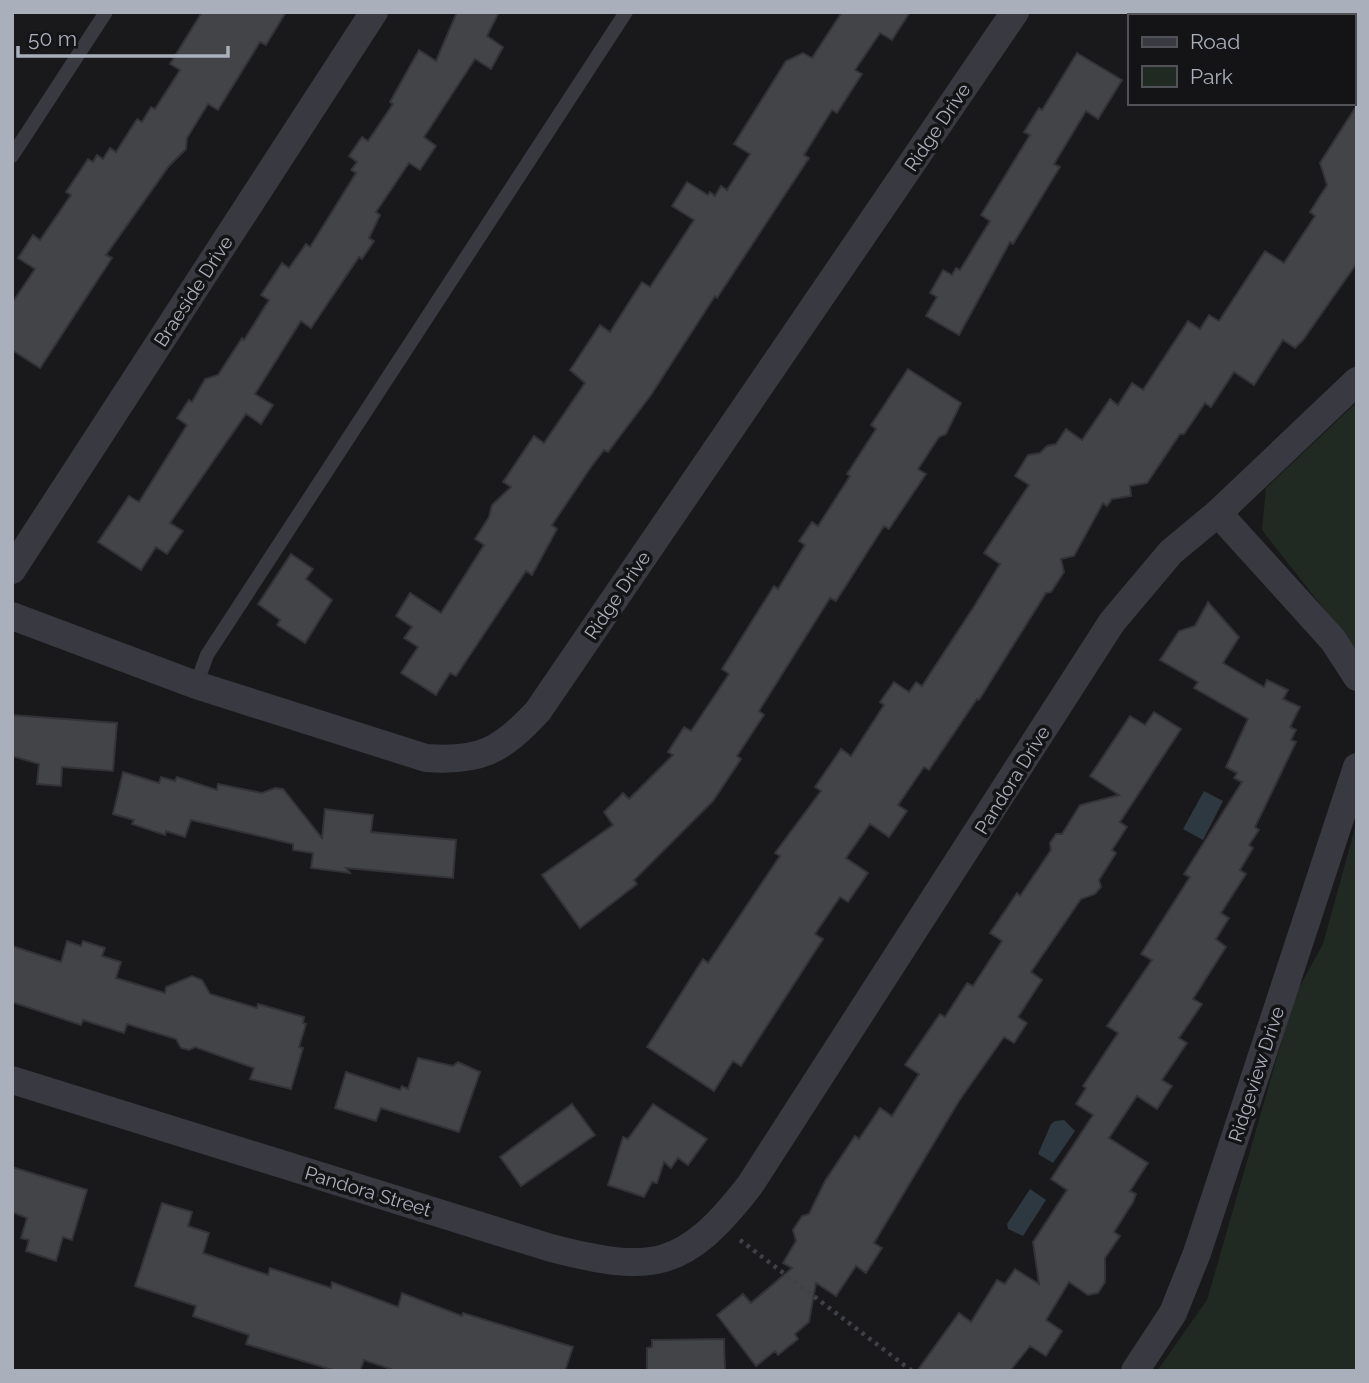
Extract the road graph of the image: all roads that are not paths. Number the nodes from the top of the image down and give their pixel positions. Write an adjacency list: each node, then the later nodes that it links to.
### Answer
1 (106, 12): 5 (lane)
2 (374, 12): 8 (street, Braeside Drive)
3 (626, 12): 11 (lane)
4 (1015, 12): 11 (street, Ridge Drive)
5 (12, 156)
6 (1357, 380): 7 (street, Pandora Drive)
7 (1218, 513): 10 (street); 14 (street, Pandora Drive)
8 (12, 570)
9 (12, 617): 11 (street, Ridge Drive)
10 (1357, 677)
11 (196, 685)
12 (1357, 767): 15 (street, Ridgeview Drive)
13 (12, 1080): 14 (street, Pandora Street)
14 (725, 1229)
15 (1135, 1371)

